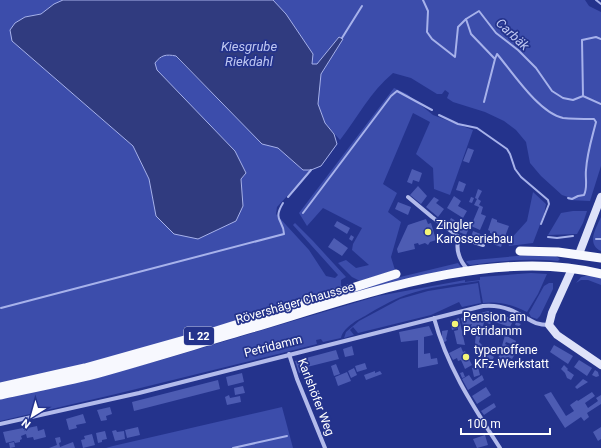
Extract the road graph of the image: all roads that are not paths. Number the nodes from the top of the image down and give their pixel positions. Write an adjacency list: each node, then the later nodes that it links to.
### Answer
1 (408, 197): 3 (street)
2 (601, 197): 6 (street)
3 (459, 236): 4 (street); 9 (street)
4 (483, 245)
5 (520, 251): 6 (main road)
6 (579, 254): 7 (main road); 8 (main road)
7 (601, 258)
8 (572, 269): 9 (main road, Rövershäger Chaussee / L 22); 11 (main road, Rövershäger Chaussee / L 22); 13 (street)
9 (470, 271): 17 (main road, Rövershäger Chaussee / L 22)
10 (396, 274): 16 (main road, Rövershäger Chaussee / L 22)
11 (601, 274)
12 (434, 318): 13 (street, Petridamm); 14 (street, Petridamm); 20 (street)
13 (549, 325): 15 (street)
14 (289, 354): 18 (street, Petridamm); 19 (street, Karlshöfer Weg)
15 (601, 365)
16 (0, 387)
17 (0, 395)
18 (0, 424)
19 (325, 448)
20 (500, 448)

